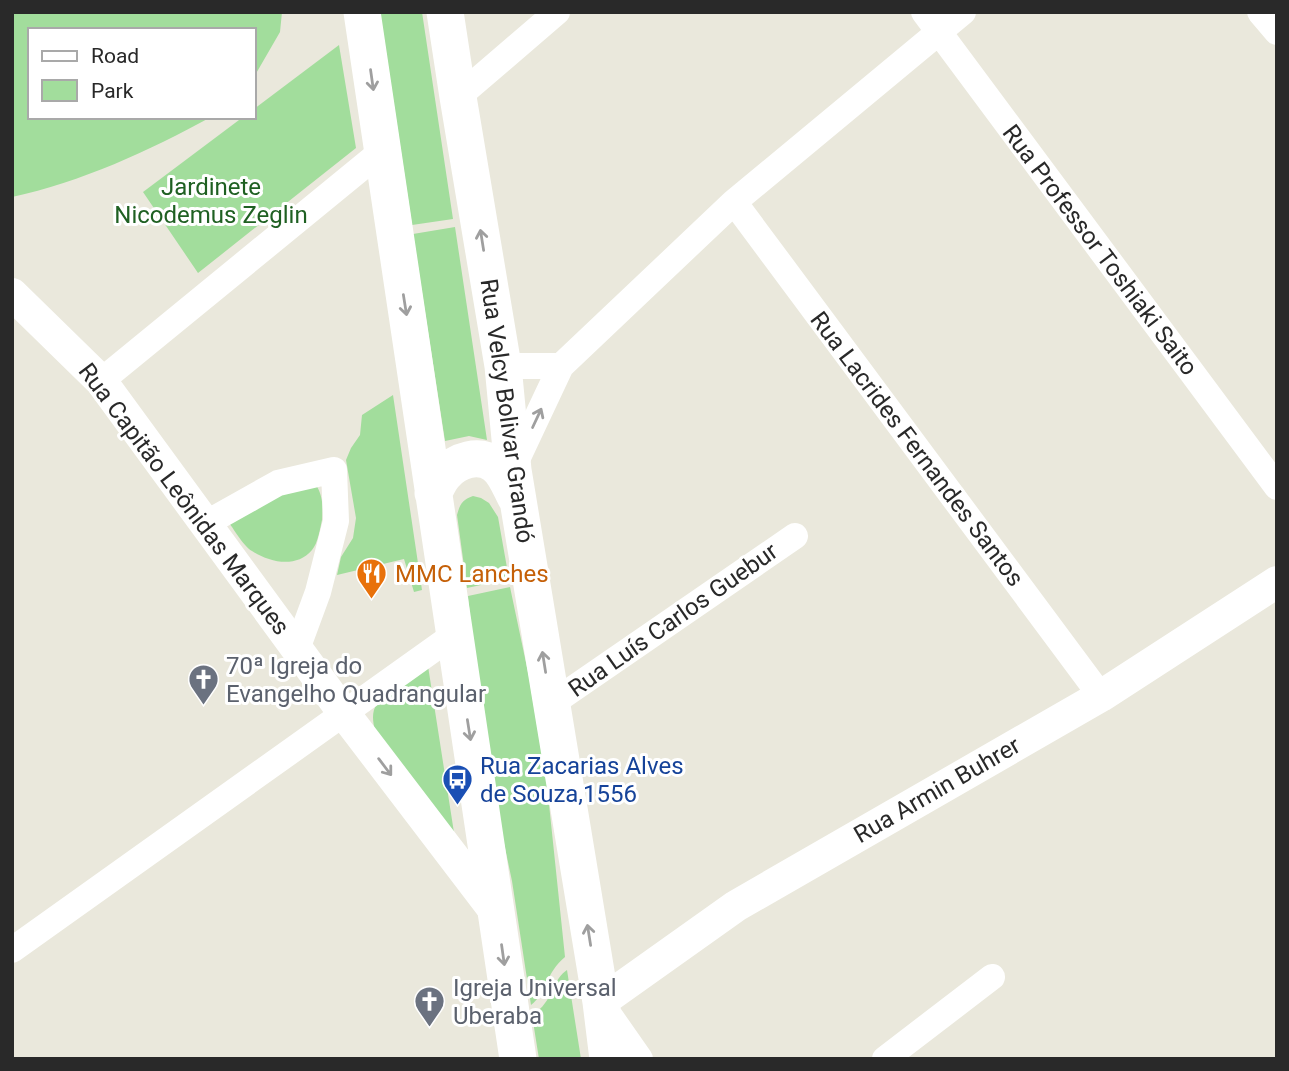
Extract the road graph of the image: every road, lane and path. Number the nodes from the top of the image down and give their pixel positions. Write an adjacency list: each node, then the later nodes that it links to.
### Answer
1 (362, 12): 9 (main road, one-way to 9)
2 (445, 12): 8 (main road, Rua Velcy Bolivar Grandó)
3 (557, 12): 8 (street)
4 (964, 12): 6 (street)
5 (1260, 12): 7 (street)
6 (931, 22): 10 (street); 16 (street, Rua Professor Toshiaki Saito)
7 (1277, 32)
8 (458, 97): 12 (main road, Rua Velcy Bolivar Grandó, one-way to 8)
9 (382, 151): 14 (street); 17 (main road, one-way to 17)
10 (734, 202): 13 (street); 23 (street, Rua Lacrides Fernandes Santos)
11 (17, 308): 14 (street, Rua Capitão Leônidas Marques)
12 (503, 366): 13 (street); 15 (main road, Rua Velcy Bolivar Grandó)
13 (561, 366): 15 (street, one-way to 13)
14 (100, 381): 18 (street, Rua Capitão Leônidas Marques)
15 (515, 486): 17 (main road); 24 (main road, Rua Velcy Bolivar Grandó, one-way to 15)
16 (1277, 487)
17 (433, 493): 21 (main road)
18 (205, 524): 22 (street, Rua Capitão Leônidas Marques); 22 (street)
19 (794, 536): 24 (street, Rua Luís Carlos Guebur)
20 (1277, 582): 23 (street, Rua Armin Buhrer)
21 (455, 634): 25 (street); 26 (main road, one-way to 26)
22 (297, 649): 25 (street, Rua Capitão Leônidas Marques)
23 (1101, 696): 29 (street, Rua Armin Buhrer)
24 (551, 704): 29 (main road, Rua Velcy Bolivar Grandó, one-way to 24)
25 (343, 712): 26 (street, Rua Capitão Leônidas Marques, one-way to 26); 27 (street)
26 (497, 914): 30 (main road, one-way to 30)
27 (12, 950)
28 (992, 977): 33 (street)
29 (601, 1003): 31 (main road, Rua Velcy Bolivar Grandó); 32 (street)
30 (518, 1059)
31 (608, 1059)
32 (640, 1059)
33 (885, 1059)

